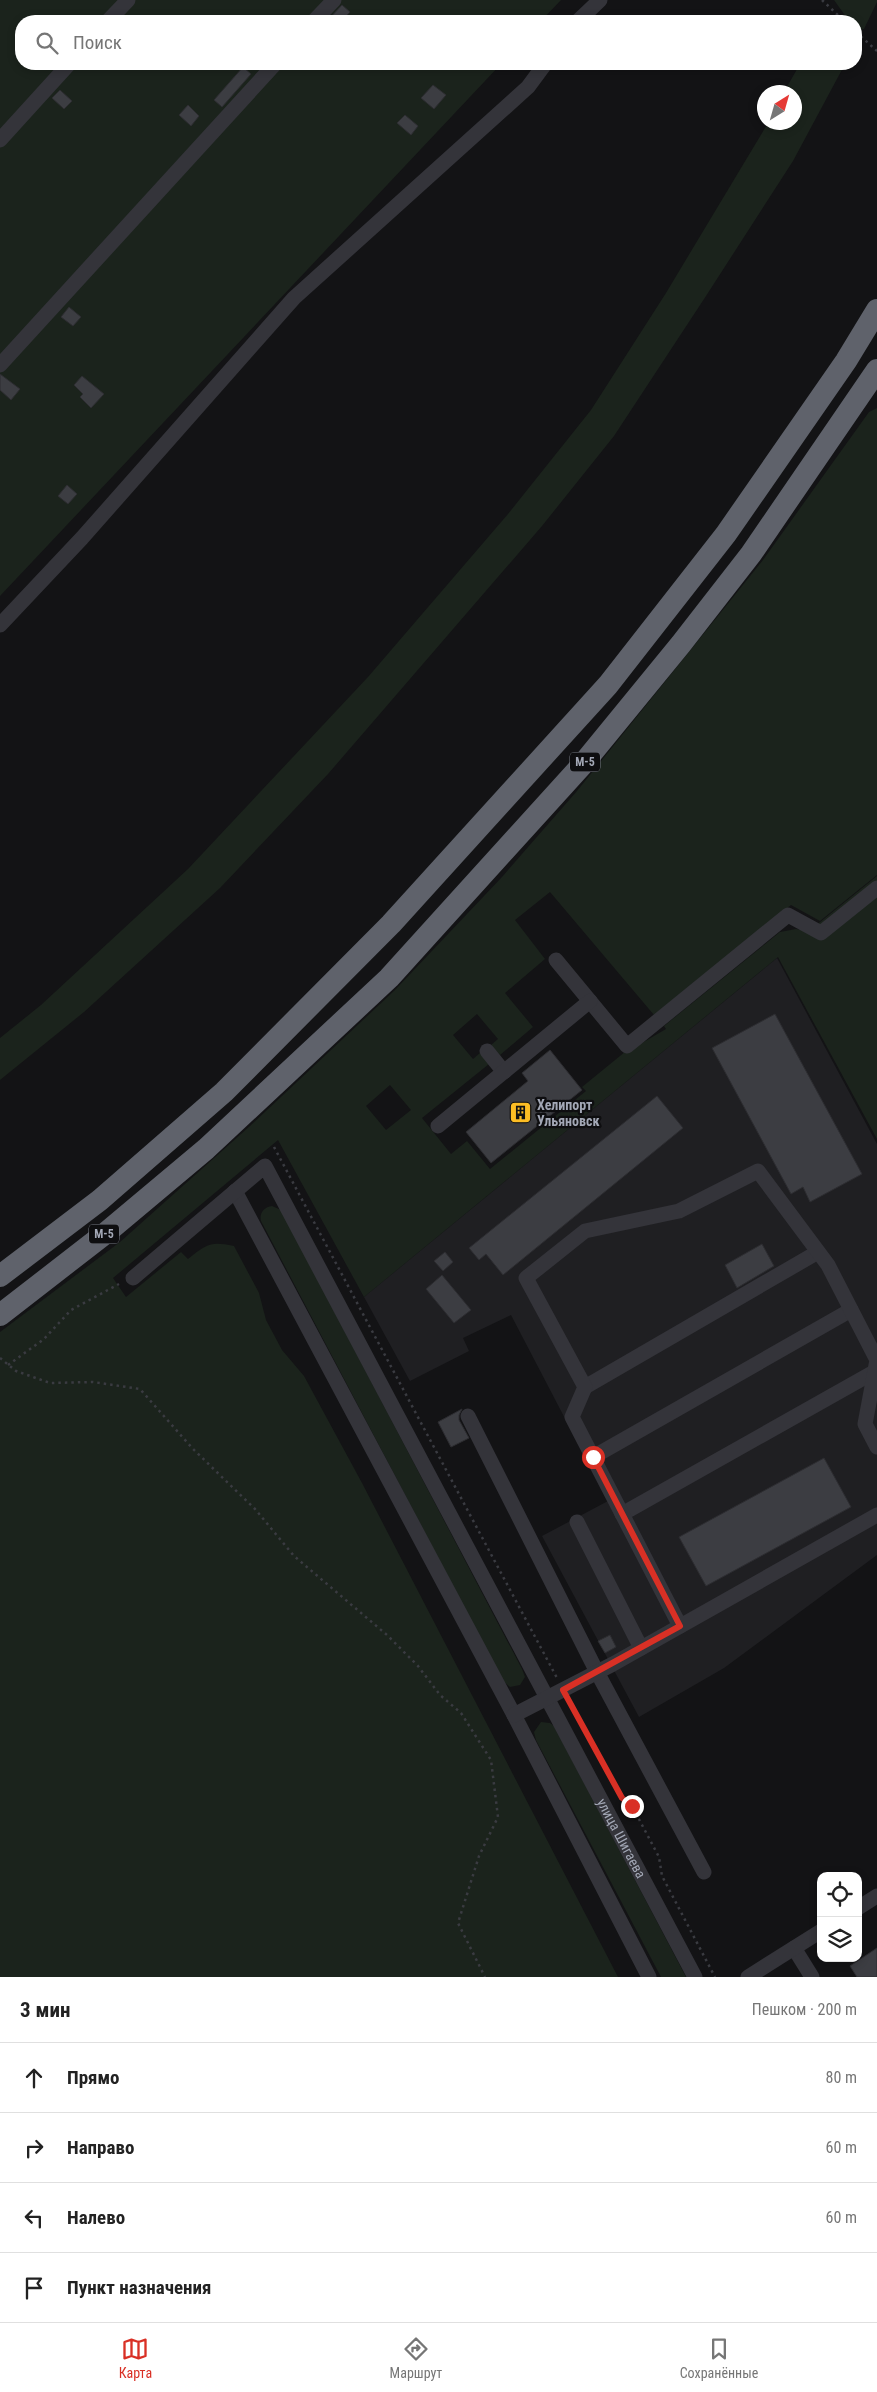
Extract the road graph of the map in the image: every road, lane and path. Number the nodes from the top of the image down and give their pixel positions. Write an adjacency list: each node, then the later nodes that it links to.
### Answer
1 (128, 0): 5 (street)
2 (334, 0): 6 (street)
3 (600, 0): 7 (street)
4 (822, 0): 8 (path)
5 (114, 15)
6 (320, 15)
7 (584, 15)
8 (838, 15)
9 (862, 37): 10 (path)
10 (877, 51)
11 (64, 70): 14 (street)
12 (270, 70): 16 (street)
13 (541, 70): 18 (street)
14 (0, 140)
15 (877, 310): 28 (highway, М-5)
16 (0, 364)
17 (877, 371): 31 (highway, М-5)
18 (0, 625)
19 (877, 888): 21 (street)
20 (556, 960): 21 (street)
21 (590, 1001): 23 (street)
22 (487, 1050): 23 (street)
23 (504, 1072): 24 (street)
24 (438, 1126)
25 (274, 1147): 45 (path)
26 (235, 1191): 29 (street); 46 (street, улица Шигаева); 47 (street)
27 (818, 1252): 30 (street); 35 (street); 35 (street)
28 (0, 1276)
29 (133, 1278): 33 (path)
30 (851, 1310): 34 (street); 38 (street)
31 (0, 1315)
32 (0, 1358): 33 (path)
33 (8, 1365): 53 (path)
34 (874, 1372): 37 (street); 39 (street)
35 (584, 1387): 38 (street)
36 (468, 1416): 44 (street)
37 (877, 1447)
38 (593, 1457): 39 (street)
39 (622, 1514): 42 (street)
40 (877, 1515): 42 (street)
41 (576, 1522): 43 (street)
42 (680, 1626): 43 (street)
43 (641, 1648): 44 (street)
44 (597, 1672): 45 (street); 48 (street)
45 (563, 1690): 46 (street); 56 (path)
46 (546, 1698): 47 (street); 55 (street, улица Шигаева)
47 (514, 1715): 54 (street)
48 (704, 1872)
49 (877, 1896): 50 (street)
50 (862, 1905)
51 (817, 1934): 52 (street)
52 (794, 1948): 57 (street); 58 (street)
53 (485, 1977)
54 (649, 1977)
55 (695, 1977)
56 (715, 1977)
57 (748, 1977)
58 (812, 1977)

